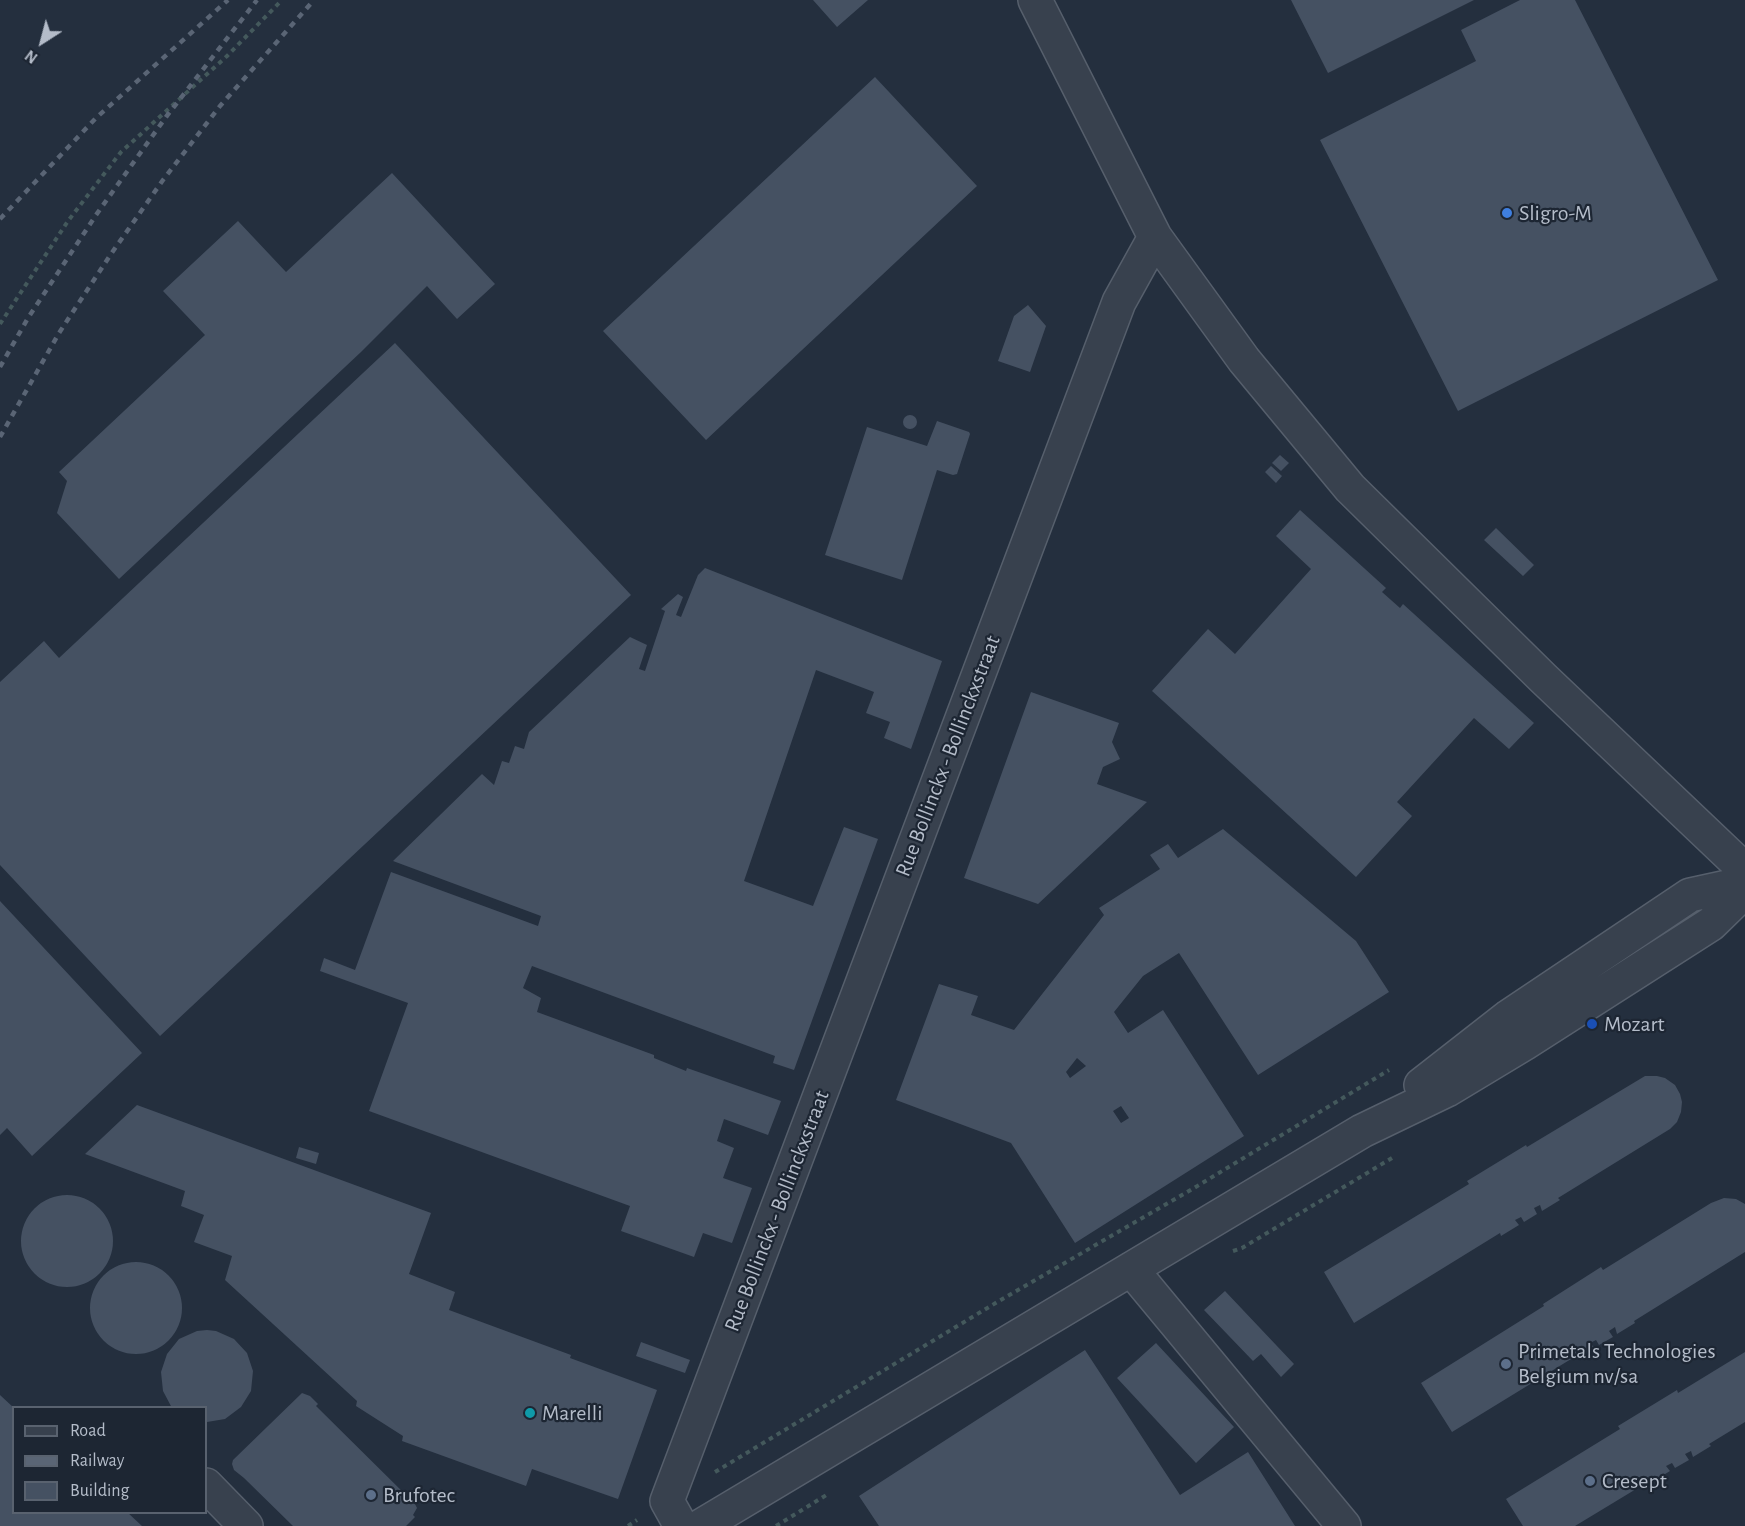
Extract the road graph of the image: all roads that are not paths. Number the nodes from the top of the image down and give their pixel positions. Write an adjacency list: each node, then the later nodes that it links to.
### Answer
1 (1035, 0): 2 (street)
2 (1155, 237): 3 (street); 9 (street, Rue Bollinckx - Bollinckxstraat)
3 (1745, 870)
4 (1745, 883): 6 (street)
5 (1745, 891): 6 (street)
6 (1362, 1131): 7 (street)
7 (1131, 1269): 11 (street); 12 (street)
8 (207, 1486): 10 (street)
9 (674, 1513)
10 (246, 1526)
11 (701, 1526)
12 (1344, 1526)

